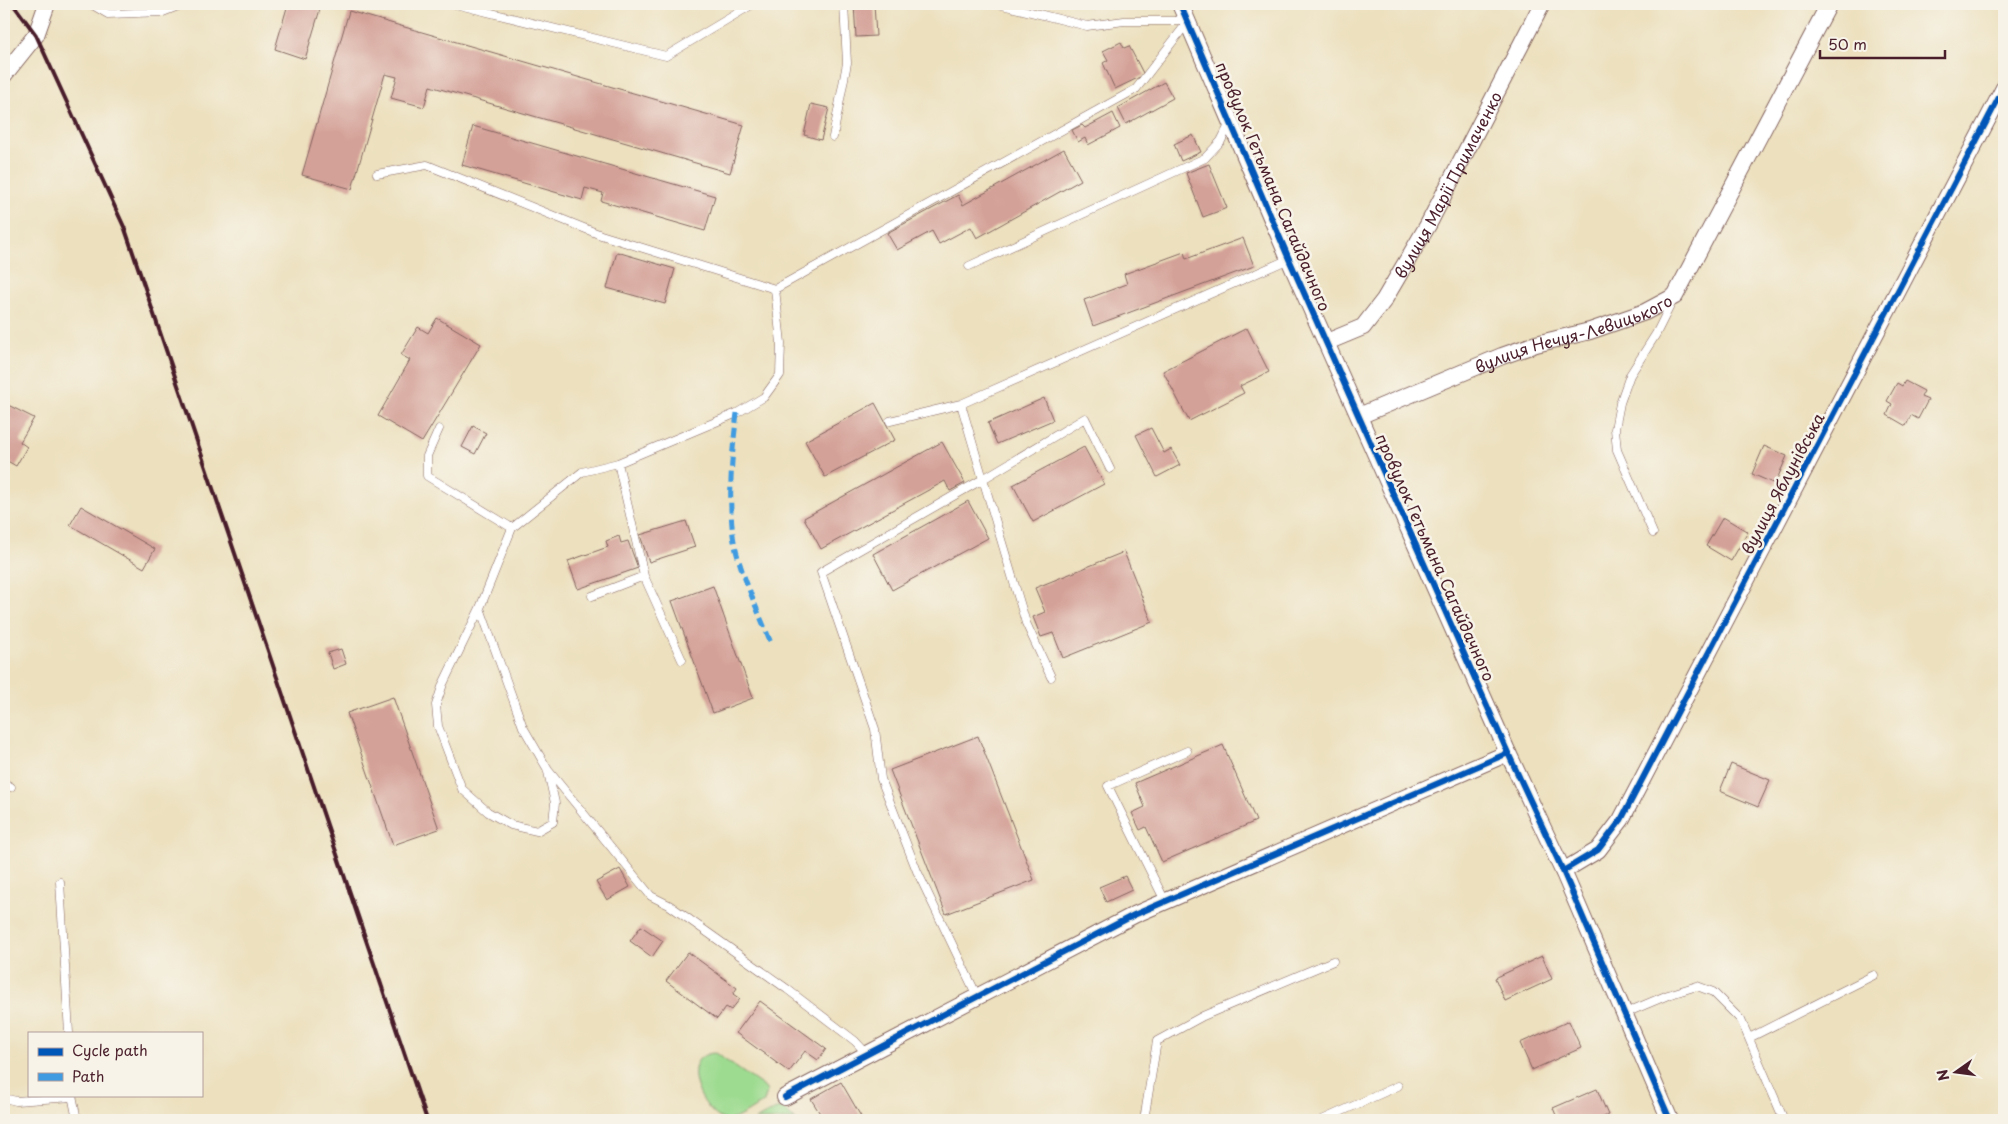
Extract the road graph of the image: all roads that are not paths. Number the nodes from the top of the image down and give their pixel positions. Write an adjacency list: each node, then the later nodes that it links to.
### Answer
1 (47, 4): 12 (street)
2 (91, 4): 3 (lane)
3 (183, 4)
4 (454, 4): 5 (lane)
5 (752, 4)
6 (844, 4): 15 (lane)
7 (998, 4): 11 (lane)
8 (1180, 4): 11 (street, провулок Гетьмана Сагайдачного)
9 (1542, 4): 21 (street, вулиця Марії Примаченко)
10 (1829, 4): 20 (street, вулиця Нечуя-Левицького)
11 (1188, 21): 14 (street, провулок Гетьмана Сагайдачного); 19 (lane)
12 (4, 76)
13 (2004, 88): 41 (street, вулиця Яблунівська)
14 (1231, 122): 17 (street, провулок Гетьмана Сагайдачного); 18 (lane)
15 (833, 137)
16 (377, 174): 19 (lane)
17 (1289, 259): 21 (street, провулок Гетьмана Сагайдачного); 22 (lane)
18 (969, 266)
19 (775, 289): 26 (lane)
20 (1675, 296): 23 (street, вулиця Нечуя-Левицького); 30 (lane)
21 (1327, 342): 23 (street, провулок Гетьмана Сагайдачного)
22 (961, 404): 24 (lane); 28 (lane)
23 (1359, 416): 37 (street, провулок Гетьмана Сагайдачного)
24 (890, 420)
25 (439, 429): 29 (lane)
26 (618, 463): 29 (lane); 31 (lane)
27 (1110, 469): 28 (lane)
28 (983, 479): 35 (lane); 46 (lane)
29 (512, 528): 33 (lane)
30 (1653, 533)
31 (644, 576): 32 (lane); 34 (lane)
32 (592, 596)
33 (480, 608): 38 (lane); 38 (lane)
34 (682, 660)
35 (1051, 678)
36 (1187, 751): 43 (lane)
37 (1508, 753): 41 (street, провулок Гетьмана Сагайдачного); 43 (street)
38 (548, 770): 50 (lane)
39 (4, 782): 40 (lane)
40 (11, 787)
41 (1562, 871): 47 (street, провулок Гетьмана Сагайдачного)
42 (60, 882): 48 (lane)
43 (1165, 901): 46 (street)
44 (1333, 961): 56 (lane)
45 (1874, 975): 49 (lane)
46 (977, 996): 50 (street)
47 (1623, 1014): 49 (lane); 58 (street, провулок Гетьмана Сагайдачного)
48 (68, 1032)
49 (1749, 1038): 59 (lane)
50 (867, 1054): 53 (street)
51 (1398, 1086): 57 (lane)
52 (72, 1096): 54 (lane); 55 (lane)
53 (785, 1097)
54 (4, 1098)
55 (78, 1120)
56 (1144, 1120)
57 (1322, 1120)
58 (1670, 1120)
59 (1784, 1120)

